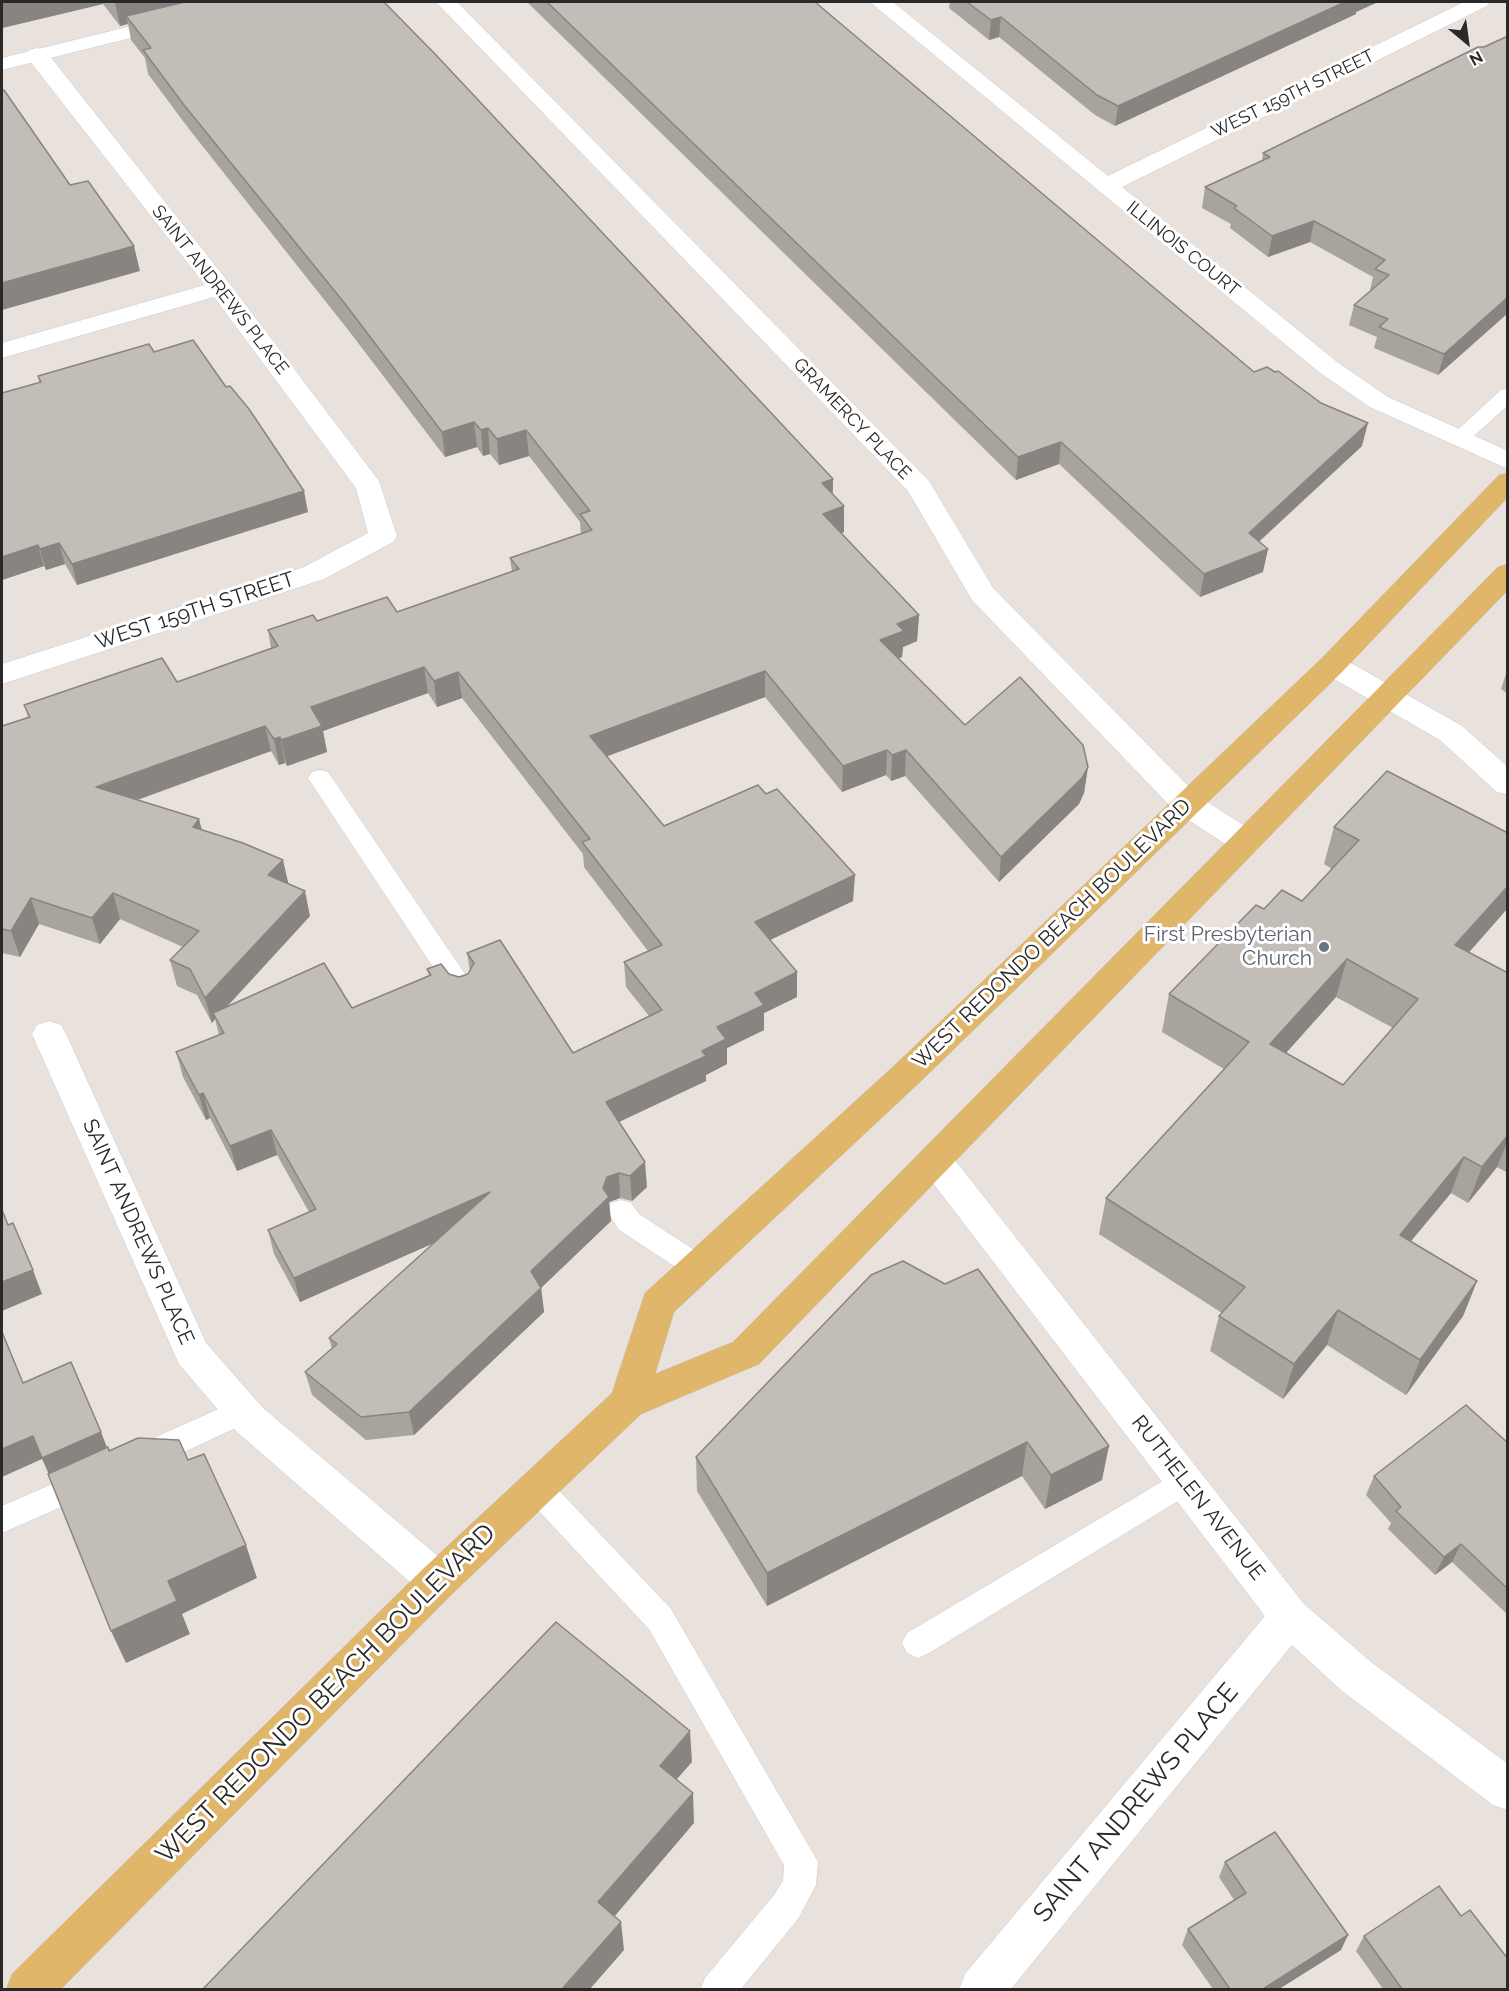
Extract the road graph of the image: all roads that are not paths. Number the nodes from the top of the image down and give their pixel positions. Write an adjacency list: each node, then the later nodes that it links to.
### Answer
1 (252, 2): 5 (street)
2 (446, 2): 21 (street, GRAMERCY PLACE)
3 (881, 2): 7 (street, ILLINOIS COURT)
4 (1480, 2): 7 (street, WEST 159TH STREET)
5 (37, 55): 6 (street); 8 (street, SAINT ANDREWS PLACE)
6 (2, 64)
7 (1106, 186): 11 (street, ILLINOIS COURT)
8 (220, 288): 9 (street); 14 (street, SAINT ANDREWS PLACE)
9 (2, 351)
10 (1508, 394): 11 (lane)
11 (1460, 439): 12 (street, ILLINOIS COURT)
12 (1508, 461)
13 (1508, 481): 16 (main road, WEST REDONDO BEACH BOULEVARD)
14 (383, 536): 17 (street, WEST 159TH STREET)
15 (1508, 573): 18 (main road, WEST REDONDO BEACH BOULEVARD)
16 (1332, 664): 18 (street); 21 (main road, WEST REDONDO BEACH BOULEVARD)
17 (2, 674)
18 (1387, 696): 20 (street); 22 (main road, WEST REDONDO BEACH BOULEVARD)
19 (320, 778): 23 (lane)
20 (1508, 784)
21 (1187, 804): 22 (street, GRAMERCY PLACE); 27 (main road, WEST REDONDO BEACH BOULEVARD)
22 (1246, 842): 25 (main road, WEST REDONDO BEACH BOULEVARD)
23 (462, 990)
24 (49, 1034): 29 (street, SAINT ANDREWS PLACE)
25 (935, 1160): 28 (main road, WEST REDONDO BEACH BOULEVARD); 30 (street, RUTHELEN AVENUE)
26 (621, 1211): 27 (lane)
27 (698, 1267): 28 (main road, WEST REDONDO BEACH BOULEVARD)
28 (628, 1402): 31 (main road, WEST REDONDO BEACH BOULEVARD)
29 (243, 1411): 32 (lane); 33 (street, SAINT ANDREWS PLACE)
30 (1185, 1481): 34 (street, RUTHELEN AVENUE); 35 (lane)
31 (537, 1488): 33 (main road, WEST REDONDO BEACH BOULEVARD); 38 (lane)
32 (2, 1520)
33 (438, 1581): 37 (main road, WEST REDONDO BEACH BOULEVARD)
34 (1290, 1617): 36 (street, RUTHELEN AVENUE); 39 (street, SAINT ANDREWS PLACE)
35 (918, 1642)
36 (1508, 1790)
37 (28, 1989)
38 (717, 1989)
39 (981, 1989)

